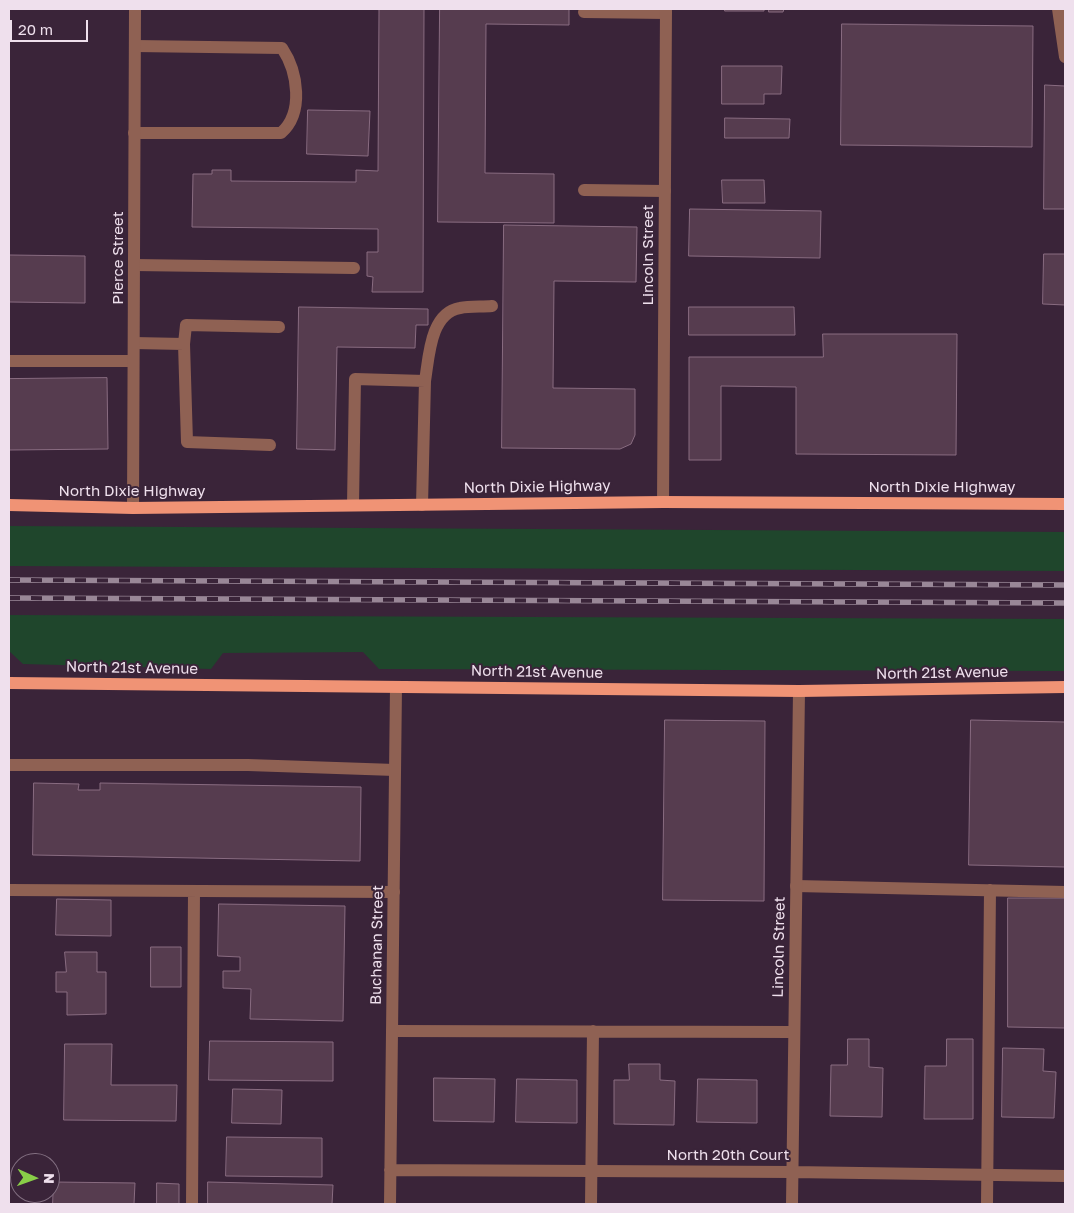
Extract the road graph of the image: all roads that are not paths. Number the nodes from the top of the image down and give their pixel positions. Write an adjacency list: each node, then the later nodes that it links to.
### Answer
1 (135, 9): 5 (street, Pierce Street)
2 (1058, 9): 6 (street)
3 (666, 11): 4 (street); 9 (street, Lincoln Street)
4 (584, 12)
5 (134, 46): 7 (street, Pierce Street); 7 (street)
6 (1065, 57)
7 (134, 133): 10 (street, Pierce Street)
8 (584, 190): 9 (street)
9 (665, 191): 20 (street, Lincoln Street)
10 (134, 265): 11 (street); 14 (street, Pierce Street)
11 (354, 268)
12 (492, 306): 18 (street)
13 (279, 327): 15 (street)
14 (134, 343): 15 (street); 17 (street, Pierce Street)
15 (184, 344): 19 (street)
16 (9, 360): 17 (street)
17 (134, 361): 25 (street, Pierce Street)
18 (425, 381): 23 (street); 24 (street)
19 (270, 445)
20 (663, 502): 21 (main road, North Dixie Highway); 24 (main road, North Dixie Highway)
21 (1065, 504)
22 (9, 505): 25 (main road, North Dixie Highway)
23 (353, 505): 24 (main road, North Dixie Highway); 25 (main road, North Dixie Highway)
24 (422, 505)
25 (133, 508)
26 (9, 683): 27 (main road, North 21st Avenue)
27 (396, 687): 29 (main road, North 21st Avenue); 31 (street, Buchanan Street)
28 (1065, 687): 29 (main road, North 21st Avenue)
29 (799, 691): 32 (street, Lincoln Street)
30 (9, 765): 31 (street)
31 (395, 770): 36 (street, Buchanan Street)
32 (796, 886): 34 (street); 40 (street, Lincoln Street)
33 (9, 890): 35 (street)
34 (990, 890): 37 (street); 44 (street)
35 (194, 891): 36 (street); 46 (street)
36 (394, 892): 38 (street, Buchanan Street)
37 (1065, 892)
38 (392, 1031): 39 (street); 41 (street, Buchanan Street)
39 (593, 1031): 40 (street); 42 (street)
40 (794, 1032): 43 (street, Lincoln Street)
41 (390, 1170): 42 (street, North 20th Court); 47 (street, Buchanan Street)
42 (591, 1171): 43 (street, North 20th Court); 48 (street)
43 (792, 1172): 44 (street, North 20th Court); 49 (street, Lincoln Street)
44 (988, 1175): 45 (street, North 20th Court); 50 (street)
45 (1065, 1176)
46 (192, 1204)
47 (390, 1204)
48 (591, 1204)
49 (792, 1204)
50 (987, 1204)

